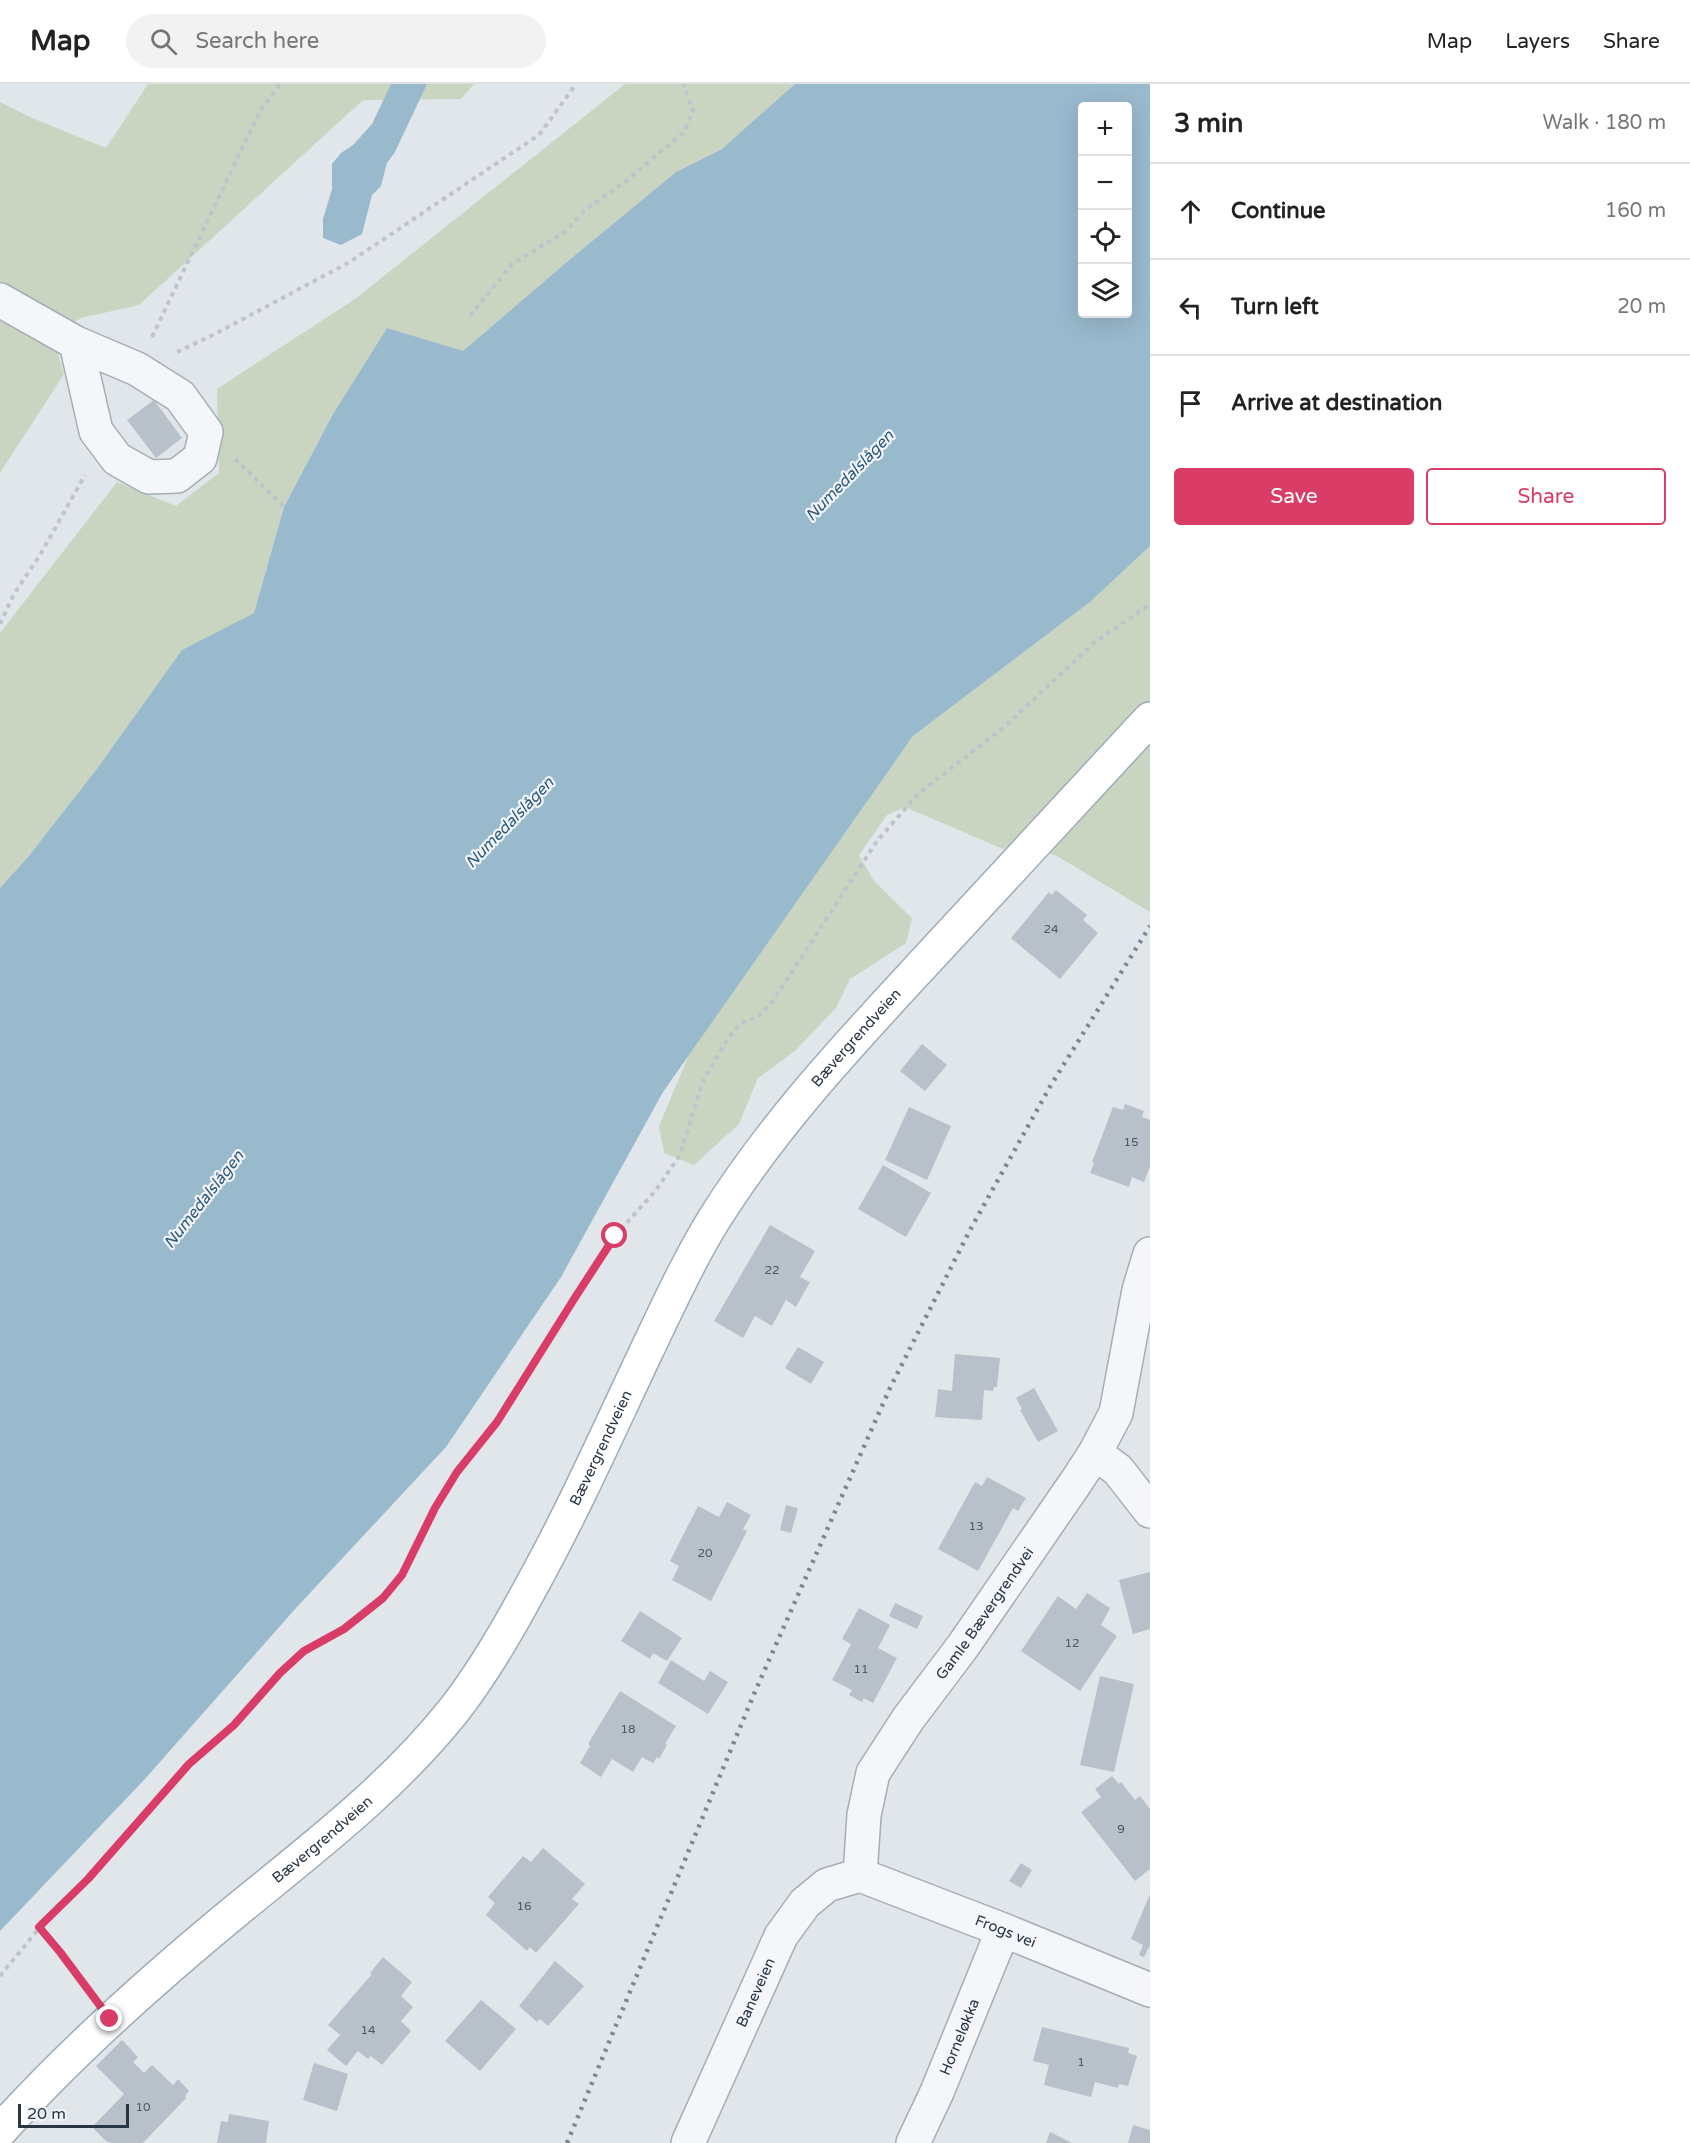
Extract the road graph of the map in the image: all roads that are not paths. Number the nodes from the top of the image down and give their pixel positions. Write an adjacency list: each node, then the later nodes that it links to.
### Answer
1 (0, 300): 2 (street)
2 (76, 343): 2 (street)
3 (1150, 719): 10 (main road, Bævergrendveien)
4 (1150, 1254): 5 (street, Gamle Bævergrendvei)
5 (1095, 1453): 6 (street); 7 (street, Gamle Bævergrendvei)
6 (1150, 1511)
7 (860, 1875): 8 (street, Frogs vei); 11 (street, Baneveien)
8 (1003, 1930): 9 (street, Frogs vei); 12 (street, Horneløkka)
9 (1150, 1990)
10 (0, 2131)
11 (688, 2143)
12 (913, 2143)

